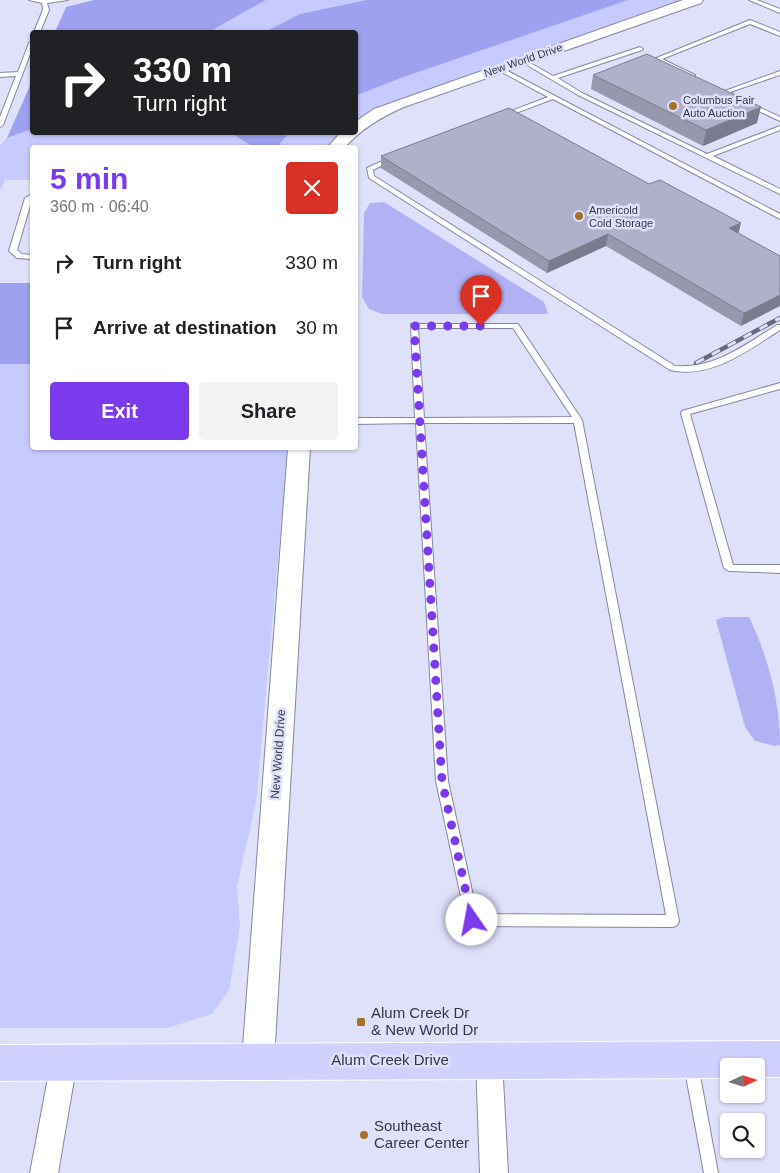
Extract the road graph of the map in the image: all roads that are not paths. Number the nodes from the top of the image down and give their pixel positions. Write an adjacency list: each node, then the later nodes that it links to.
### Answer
1 (32, 0): 5 (lane)
2 (64, 0): 5 (lane)
3 (696, 0): 11 (street, New World Drive)
4 (752, 0): 6 (lane)
5 (44, 2): 7 (lane)
6 (780, 11)
7 (38, 30)
8 (780, 34): 17 (lane)
9 (30, 48): 14 (lane)
10 (640, 49): 16 (lane)
11 (523, 61): 12 (street, New World Drive); 16 (lane)
12 (500, 69): 20 (lane); 24 (street, New World Drive)
13 (780, 73): 19 (lane)
14 (20, 74): 15 (lane); 23 (lane)
15 (0, 75)
16 (553, 78): 29 (lane)
17 (700, 80)
18 (717, 88): 19 (lane)
19 (725, 92): 22 (lane)
20 (553, 97): 21 (lane); 33 (lane)
21 (499, 118)
22 (780, 119)
23 (0, 125)
24 (358, 127)
25 (780, 128): 29 (lane)
26 (347, 135): 27 (street)
27 (338, 145)
28 (400, 155): 35 (lane)
29 (708, 156): 30 (lane)
30 (780, 192)
31 (30, 197): 32 (lane)
32 (28, 212): 34 (lane)
33 (780, 217)
34 (30, 257)
35 (778, 331)
36 (780, 386): 41 (lane)
37 (578, 420): 39 (lane); 39 (lane); 39 (lane)
38 (358, 421): 39 (lane)
39 (420, 422)
40 (299, 450): 44 (street, New World Drive)
41 (780, 569)
42 (780, 1058): 43 (main road, Alum Creek Drive)
43 (690, 1059): 45 (main road, Alum Creek Drive); 50 (lane)
44 (258, 1060): 45 (main road, Alum Creek Drive); 46 (main road, Alum Creek Drive)
45 (489, 1060): 49 (street)
46 (64, 1062): 47 (main road, Alum Creek Drive); 48 (street)
47 (0, 1063)
48 (44, 1173)
49 (494, 1173)
50 (710, 1173)

